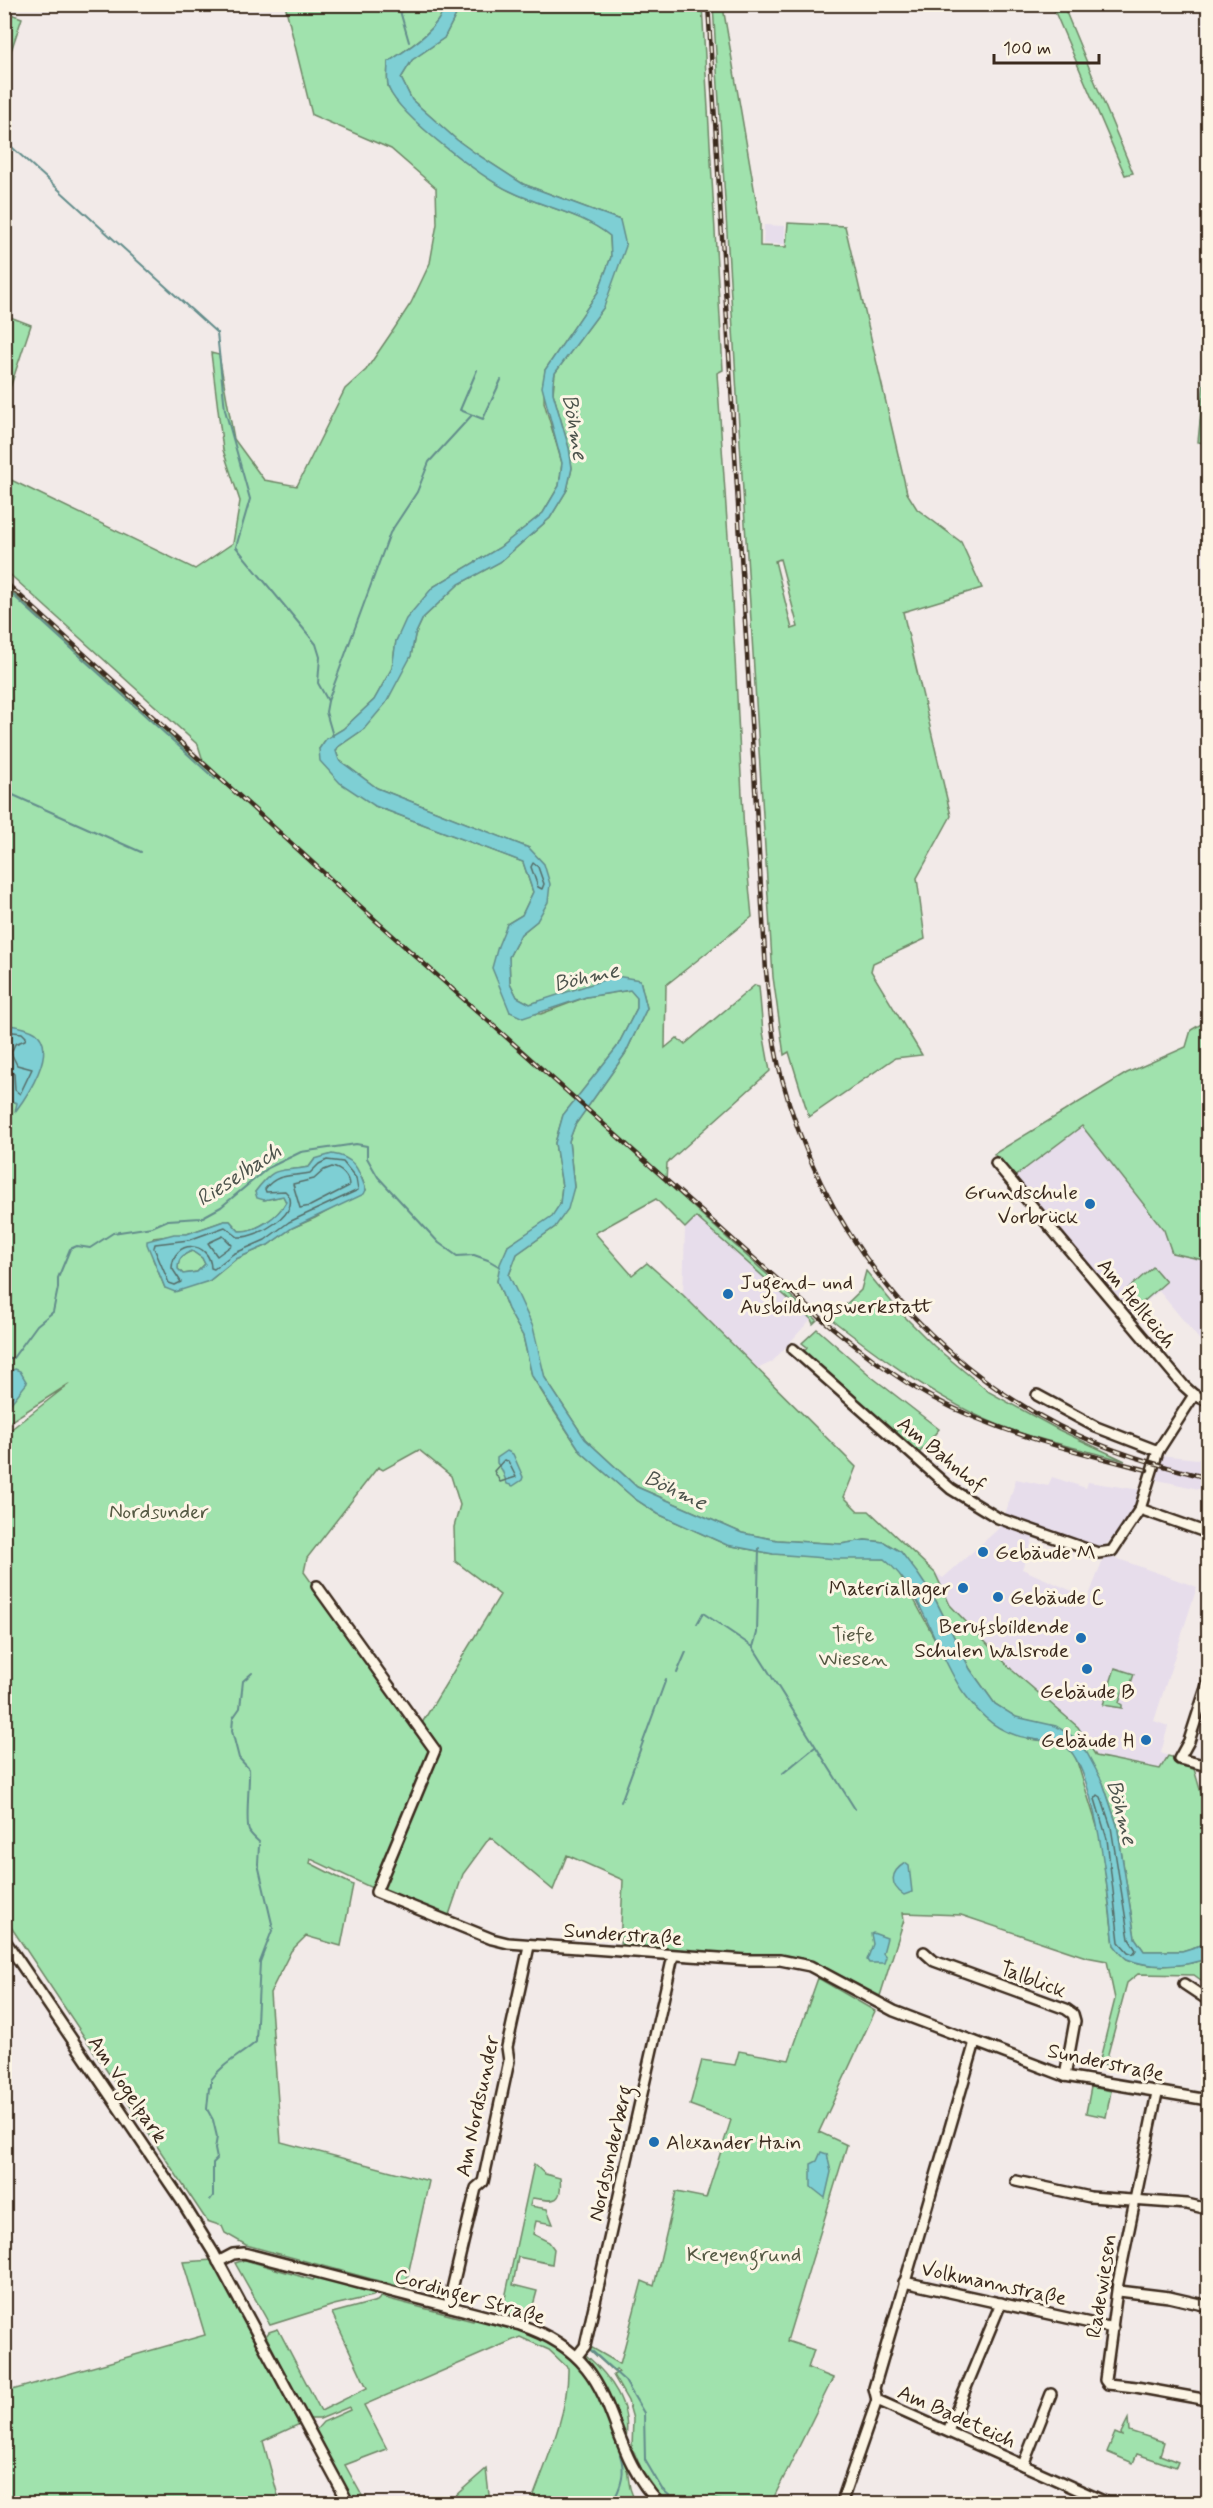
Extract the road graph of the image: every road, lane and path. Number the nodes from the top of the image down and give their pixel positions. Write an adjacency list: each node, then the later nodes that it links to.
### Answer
1 (996, 1163): 4 (street, Am Hellteich)
2 (793, 1349): 7 (street, Am Bahnhof)
3 (1036, 1395): 6 (street)
4 (1194, 1395): 5 (street); 6 (street)
5 (1209, 1401)
6 (1158, 1451): 7 (street)
7 (1140, 1509): 8 (street)
8 (1209, 1533)
9 (316, 1586): 13 (street, Sunderstraße)
10 (1208, 1686): 11 (street)
11 (1209, 1766)
12 (4, 1939): 25 (street, Am Vogelpark)
13 (529, 1946): 15 (street, Sunderstraße); 29 (street, Am Nordsunder)
14 (924, 1952): 19 (street, Talblick)
15 (673, 1956): 18 (street, Sunderstraße); 32 (street, Nordsunderberg)
16 (1184, 1984): 17 (street)
17 (1209, 2000)
18 (975, 2042): 19 (street, Sunderstraße); 26 (street)
19 (1065, 2076): 20 (street, Sunderstraße)
20 (1157, 2093): 21 (street, Sunderstraße); 23 (street, Radewiesen)
21 (1209, 2100)
22 (1016, 2181): 23 (street)
23 (1134, 2202): 24 (street); 27 (street, Radewiesen)
24 (1209, 2209)
25 (218, 2262): 29 (street, Cordinger Straße); 38 (street, Am Vogelpark)
26 (904, 2282): 28 (street, Volkmannstraße); 34 (street)
27 (1119, 2291): 30 (street); 31 (street, Radewiesen)
28 (1001, 2303): 31 (street, Volkmannstraße); 36 (street)
29 (448, 2306): 32 (street, Cordinger Straße)
30 (1209, 2306)
31 (1113, 2328): 35 (street, Radewiesen)
32 (577, 2356): 39 (street, Cordinger Straße)
33 (1052, 2394): 37 (street, Am Badeteich)
34 (877, 2400): 36 (street, Am Badeteich); 40 (street)
35 (1209, 2400)
36 (948, 2431): 37 (street, Am Badeteich)
37 (1023, 2465): 41 (street, Am Badeteich)
38 (349, 2504)
39 (660, 2504)
40 (844, 2504)
41 (1110, 2504)

